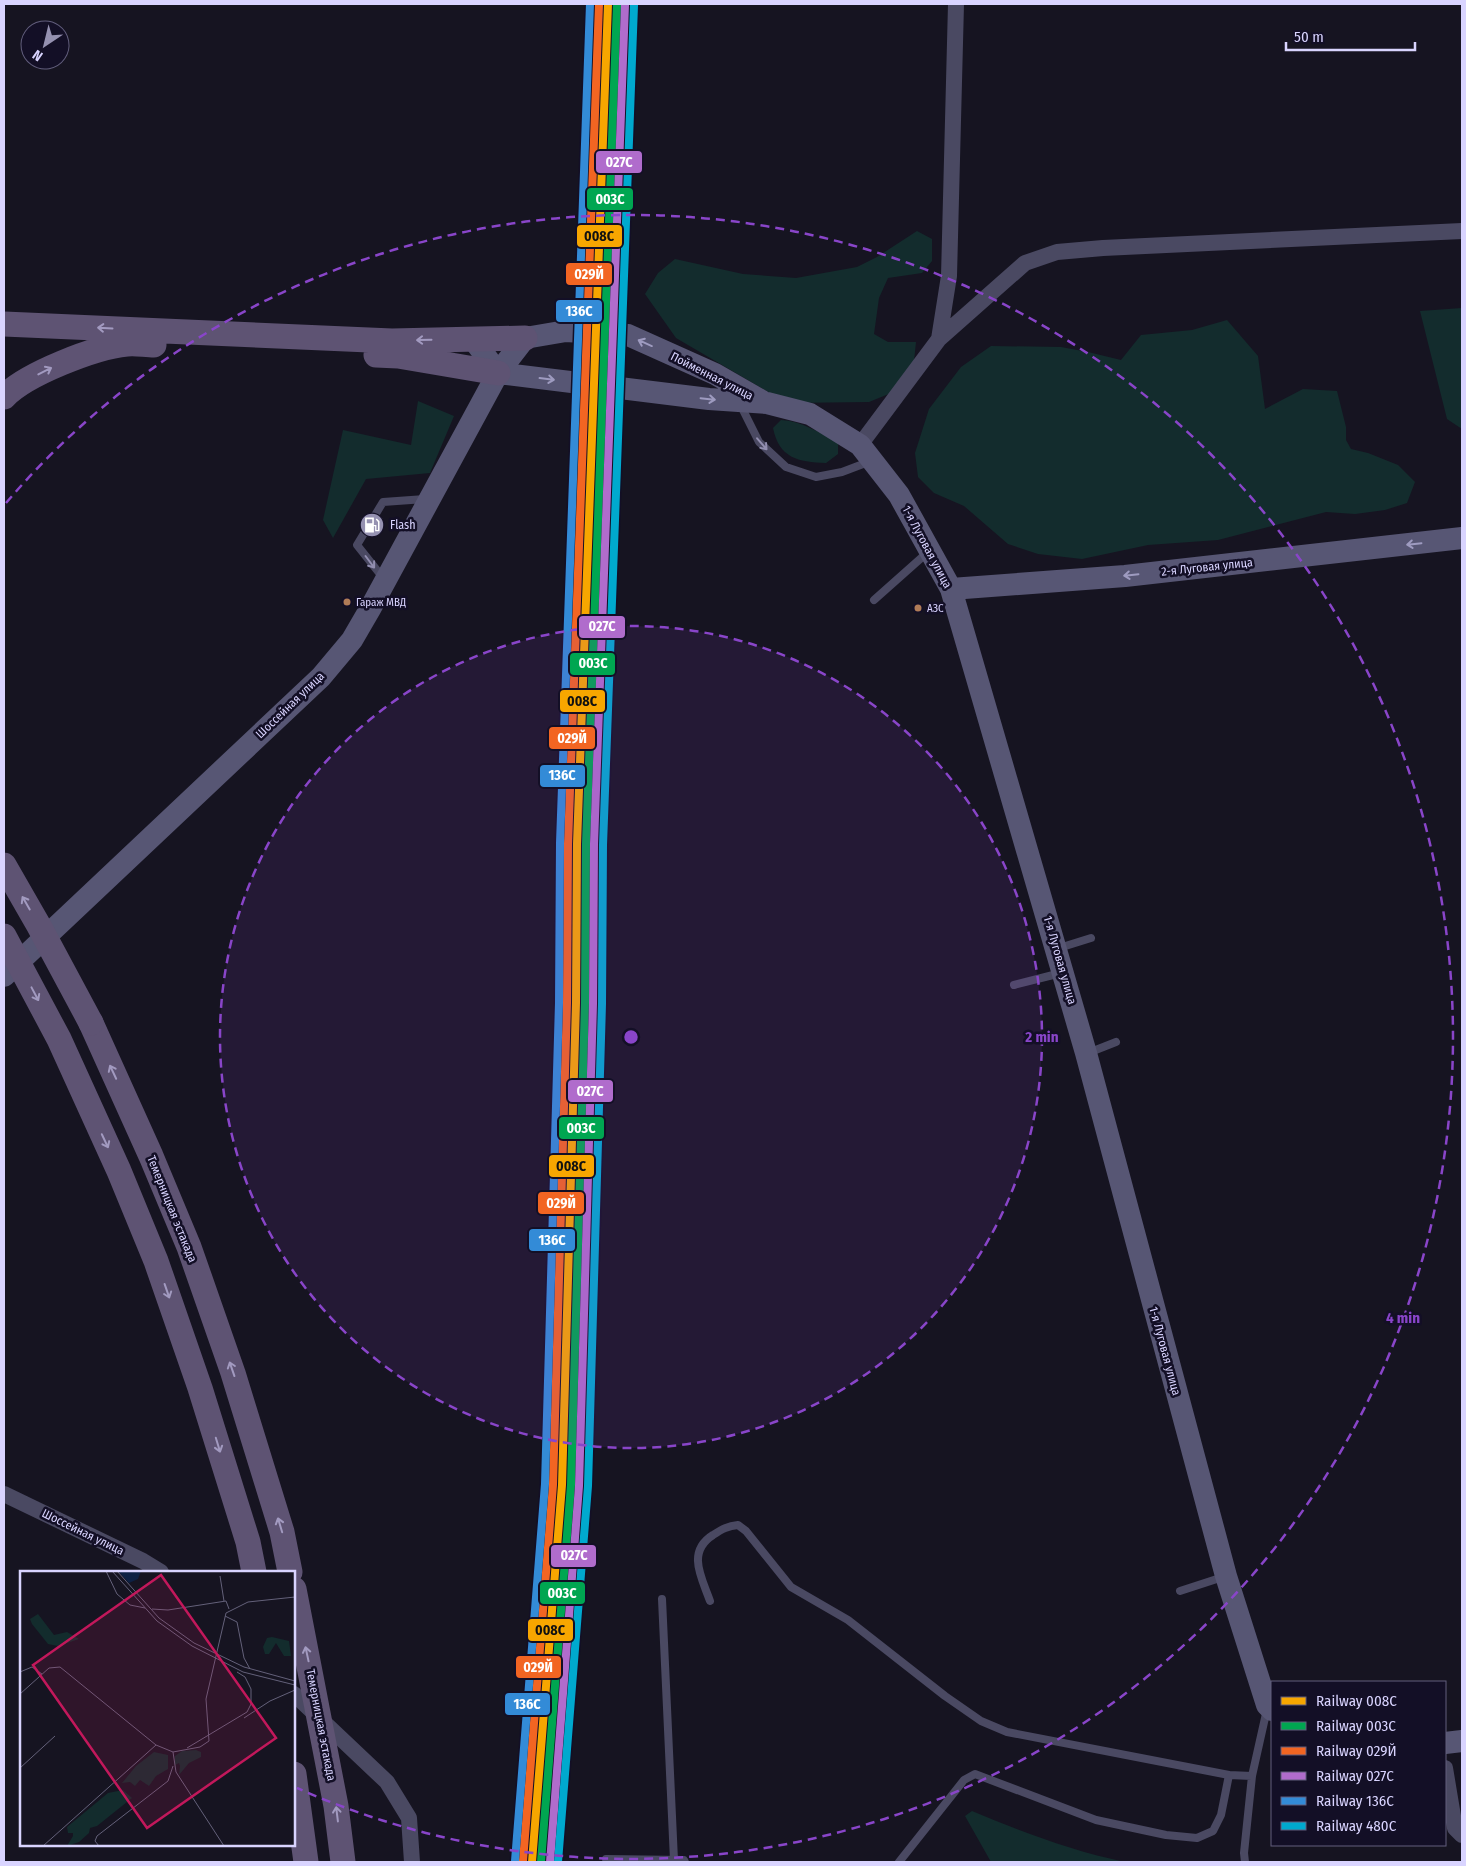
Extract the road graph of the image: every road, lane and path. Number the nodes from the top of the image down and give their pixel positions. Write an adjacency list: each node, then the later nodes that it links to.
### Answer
1 (956, 4): 6 (street)
2 (1462, 231): 6 (street)
3 (4, 324): 5 (main road, one-way to 3)
4 (525, 338): 5 (main road); 7 (main road); 10 (main road, Пойменная улица, one-way to 4)
5 (473, 339): 7 (main road)
6 (939, 339): 11 (street)
7 (498, 373): 8 (main road, one-way to 7); 9 (main road, Пойменная улица, one-way to 9); 12 (main road, Шоссейная улица)
8 (4, 397)
9 (739, 402): 10 (main road, Пойменная улица); 11 (lane, one-way to 11)
10 (767, 404): 11 (main road, 1-я Луговая улица)
11 (866, 453): 14 (main road, 1-я Луговая улица)
12 (430, 499): 15 (main road, Шоссейная улица); 15 (lane, one-way to 15)
13 (1462, 538): 16 (main road, 2-я Луговая улица, one-way to 16)
14 (930, 550): 16 (main road, 1-я Луговая улица); 17 (lane)
15 (385, 581): 23 (main road, Шоссейная улица)
16 (950, 589): 21 (main road, 1-я Луговая улица)
17 (874, 600)
18 (4, 865): 30 (main road, Темерницкая эстакада, one-way to 18, bridge)
19 (4, 936): 29 (main road, one-way to 29, bridge)
20 (1091, 938): 21 (lane)
21 (1057, 949): 22 (main road, 1-я Луговая улица)
22 (1063, 972): 24 (lane); 26 (main road, 1-я Луговая улица)
23 (4, 976)
24 (1014, 985)
25 (1116, 1042): 26 (lane)
26 (1086, 1053): 31 (main road, 1-я Луговая улица)
27 (4, 1494): 28 (street, Шоссейная улица)
28 (159, 1571)
29 (254, 1571)
30 (290, 1571)
31 (1226, 1576): 32 (lane); 37 (main road, 1-я Луговая улица)
32 (1180, 1591)
33 (295, 1595): 49 (main road, Темерницкая эстакада, one-way to 33, bridge)
34 (662, 1599): 46 (lane)
35 (710, 1601): 41 (lane)
36 (295, 1695): 50 (street)
37 (1270, 1708): 42 (lane)
38 (1462, 1741): 39 (main road)
39 (1446, 1744)
40 (1446, 1774): 44 (street)
41 (1229, 1775): 42 (lane); 52 (lane)
42 (1252, 1776): 53 (lane)
43 (295, 1781): 48 (main road)
44 (1462, 1835)
45 (606, 1859): 47 (lane)
46 (674, 1860): 47 (lane); 51 (lane)
47 (637, 1861)
48 (306, 1862)
49 (343, 1862)
50 (412, 1862)
51 (685, 1862)
52 (899, 1862)
53 (1245, 1862)

